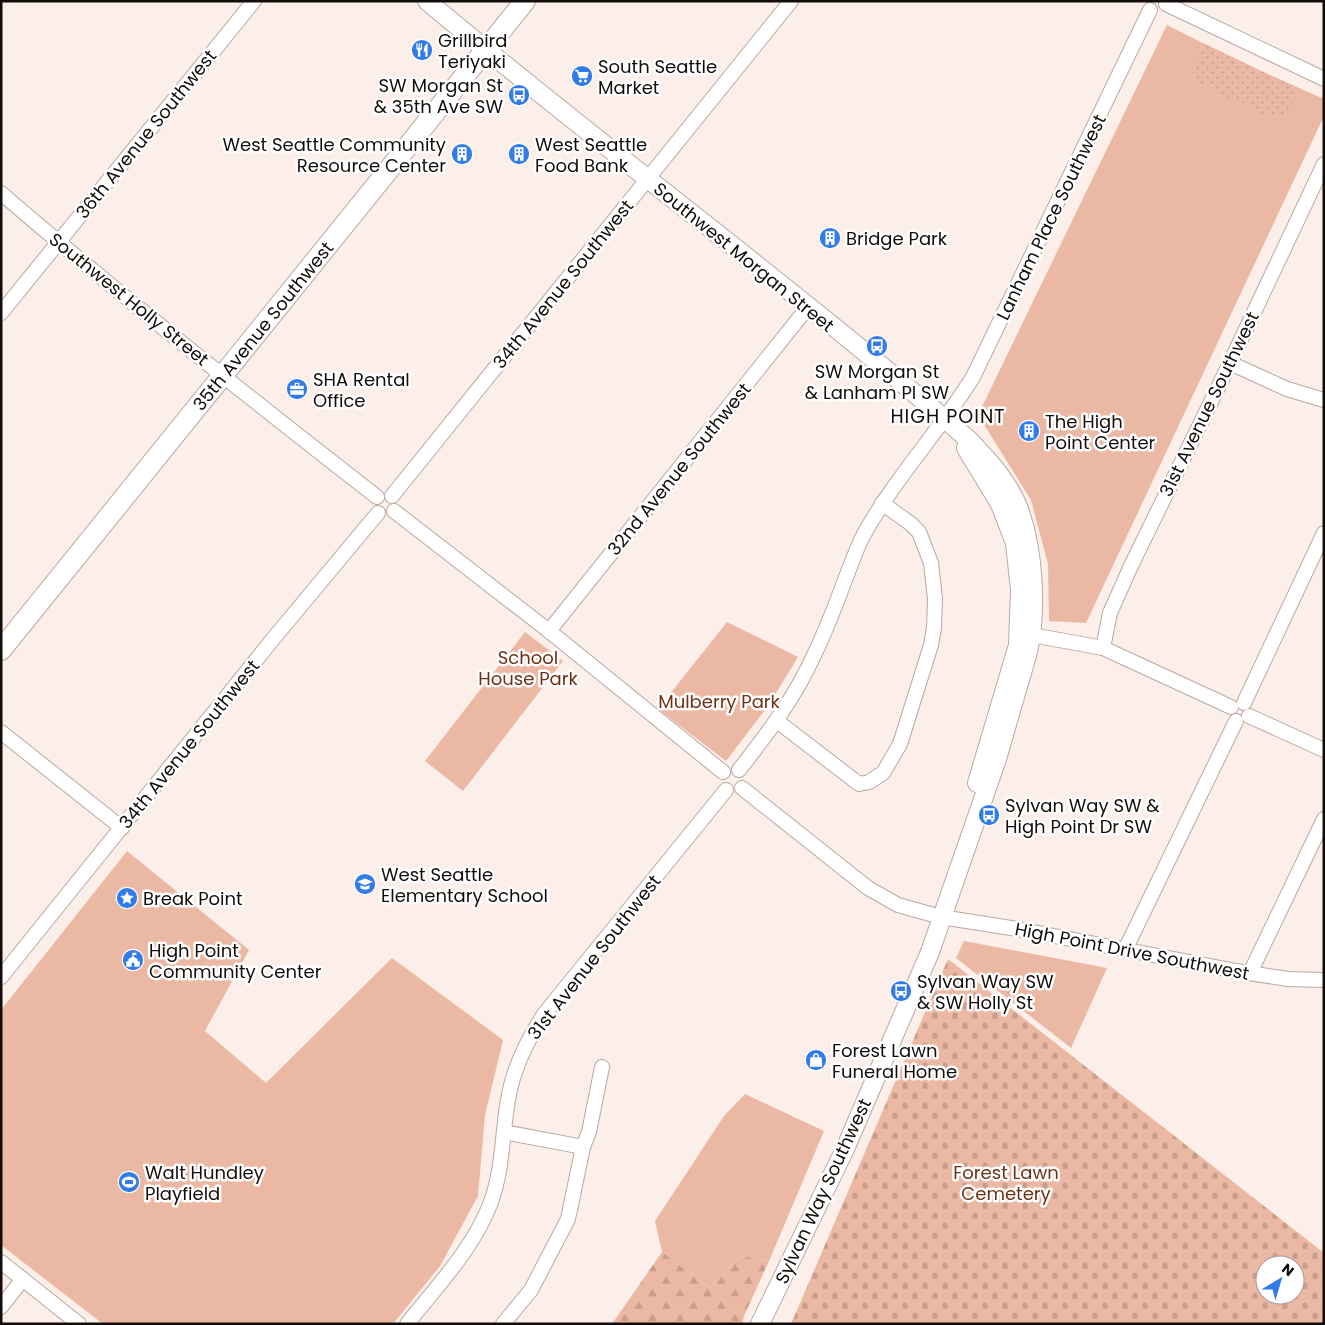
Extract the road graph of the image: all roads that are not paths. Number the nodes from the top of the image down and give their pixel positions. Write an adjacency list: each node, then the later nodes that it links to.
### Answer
1 (254, 1): 12 (street, 36th Avenue Southwest)
2 (427, 1): 7 (street, Southwest Morgan Street)
3 (525, 1): 7 (main road, 35th Avenue Southwest)
4 (791, 1): 10 (street, 34th Avenue Southwest)
5 (1166, 3): 6 (street); 8 (street)
6 (1146, 6): 18 (street, Lanham Place Southwest)
7 (486, 50): 10 (street, Southwest Morgan Street); 16 (main road, 35th Avenue Southwest)
8 (1324, 79)
9 (1324, 164): 15 (street, 31st Avenue Southwest)
10 (647, 179): 13 (street, Southwest Morgan Street); 19 (street, 34th Avenue Southwest)
11 (1, 193): 12 (street, Southwest Holly Street)
12 (58, 242): 14 (street, 36th Avenue Southwest); 16 (street, Southwest Holly Street)
13 (808, 307): 18 (street, Southwest Morgan Street); 25 (street, 32nd Avenue Southwest)
14 (1, 313)
15 (1230, 363): 17 (street); 27 (street, 31st Avenue Southwest)
16 (223, 376): 20 (street, Southwest Holly Street); 28 (main road, 35th Avenue Southwest)
17 (1324, 400)
18 (944, 418): 21 (street); 26 (street, Sylvan Way Southwest)
19 (392, 496): 20 (street); 22 (street)
20 (377, 497): 23 (street)
21 (882, 503): 30 (street); 30 (street)
22 (394, 511): 23 (street); 25 (street)
23 (378, 513): 38 (street, 34th Avenue Southwest)
24 (1324, 533): 29 (street)
25 (549, 631): 34 (street)
26 (1026, 634): 27 (street); 39 (street, Sylvan Way Southwest)
27 (1103, 648): 29 (street)
28 (1, 650)
29 (1240, 712): 32 (street); 40 (street)
30 (777, 720): 33 (street)
31 (1, 732): 38 (street)
32 (1324, 750)
33 (739, 770): 34 (street); 35 (street)
34 (723, 772): 36 (street)
35 (742, 788): 36 (street); 39 (street)
36 (726, 790): 45 (street, 31st Avenue Southwest)
37 (1324, 819): 41 (street)
38 (122, 828): 42 (street, 34th Avenue Southwest)
39 (941, 917): 40 (street, High Point Drive Southwest); 53 (street, Sylvan Way Southwest)
40 (1125, 950): 41 (street, High Point Drive Southwest)
41 (1250, 973): 43 (street, High Point Drive Southwest)
42 (1, 977)
43 (1324, 980)
44 (602, 1067): 46 (street)
45 (504, 1132): 46 (street); 51 (street, 31st Avenue Southwest)
46 (583, 1147): 52 (street)
47 (1, 1262): 48 (street)
48 (23, 1280): 49 (street); 50 (street)
49 (1, 1308)
50 (78, 1324)
51 (407, 1324)
52 (503, 1324)
53 (760, 1324)

